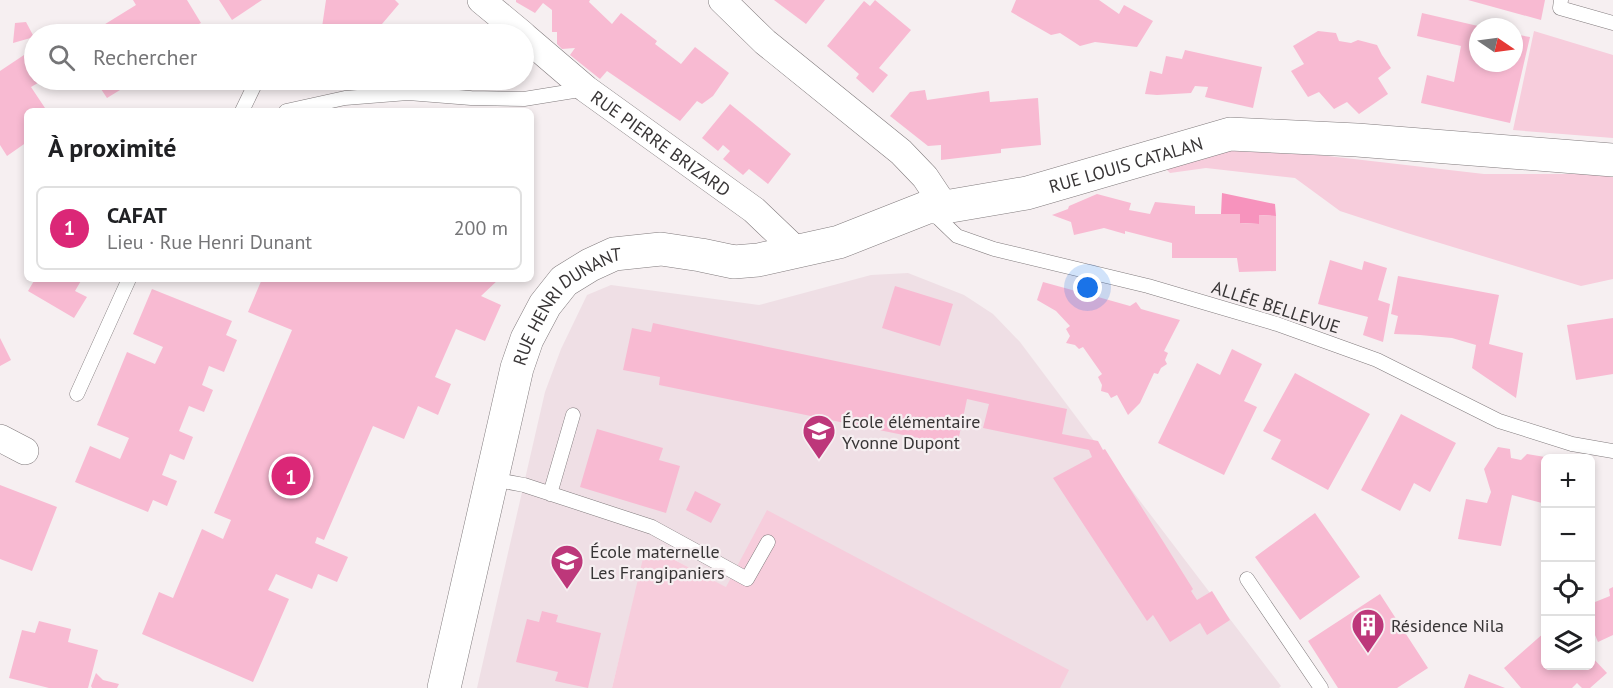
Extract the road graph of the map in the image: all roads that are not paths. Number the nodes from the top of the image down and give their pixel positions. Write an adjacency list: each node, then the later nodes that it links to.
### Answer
1 (482, 0): 5 (street, RUE PIERRE BRIZARD)
2 (722, 0): 12 (street)
3 (1561, 0): 4 (lane)
4 (1613, 23)
5 (510, 24)
6 (534, 44): 7 (street, RUE PIERRE BRIZARD)
7 (586, 89): 10 (lane); 13 (street, RUE PIERRE BRIZARD)
8 (251, 90): 9 (lane)
9 (243, 108)
10 (300, 108)
11 (1613, 160): 12 (street, RUE LOUIS CATALAN)
12 (937, 207): 13 (street, RUE HENRI DUNANT); 19 (lane, ALLÉE BELLEVUE)
13 (797, 251): 20 (street, RUE HENRI DUNANT)
14 (128, 282): 15 (lane)
15 (77, 394)
16 (573, 415): 21 (lane)
17 (0, 438): 18 (street)
18 (25, 451)
19 (1613, 451)
20 (492, 478): 21 (lane); 24 (street, RUE HENRI DUNANT)
21 (550, 494): 22 (lane)
22 (768, 542)
23 (1247, 579): 25 (lane)
24 (444, 688)
25 (1321, 688)

